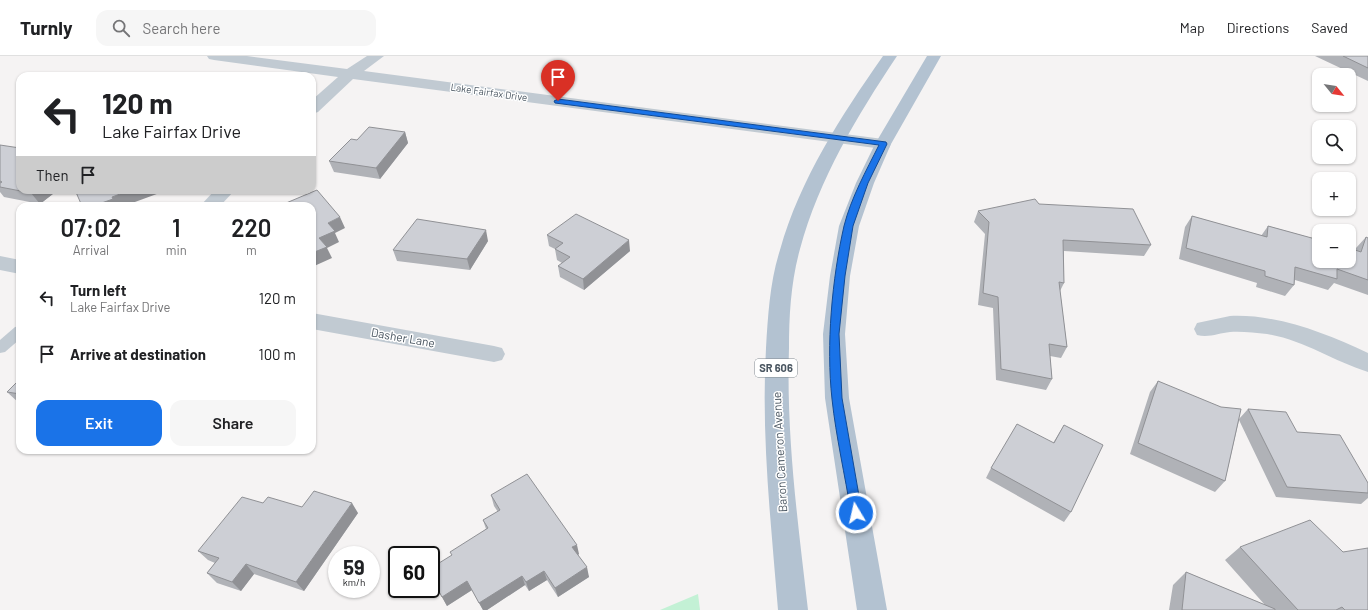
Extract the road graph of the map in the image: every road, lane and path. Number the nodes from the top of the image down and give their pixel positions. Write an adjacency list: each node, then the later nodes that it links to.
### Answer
1 (214, 56): 5 (street, Lake Fairfax Drive)
2 (377, 56): 5 (street)
3 (890, 56): 7 (main road, Baron Cameron Avenue / SR 606)
4 (934, 56): 8 (main road)
5 (351, 73): 6 (street); 7 (street, Lake Fairfax Drive)
6 (316, 105)
7 (838, 137): 8 (street, Lake Fairfax Drive); 19 (main road, Baron Cameron Avenue / SR 606)
8 (883, 144): 20 (main road)
9 (222, 194): 10 (street)
10 (213, 202)
11 (0, 263): 12 (street)
12 (16, 266)
13 (316, 322): 17 (street, Dasher Lane)
14 (1205, 329): 18 (street)
15 (16, 334): 16 (lane)
16 (0, 348)
17 (494, 354)
18 (1368, 363)
19 (793, 610)
20 (872, 610)

